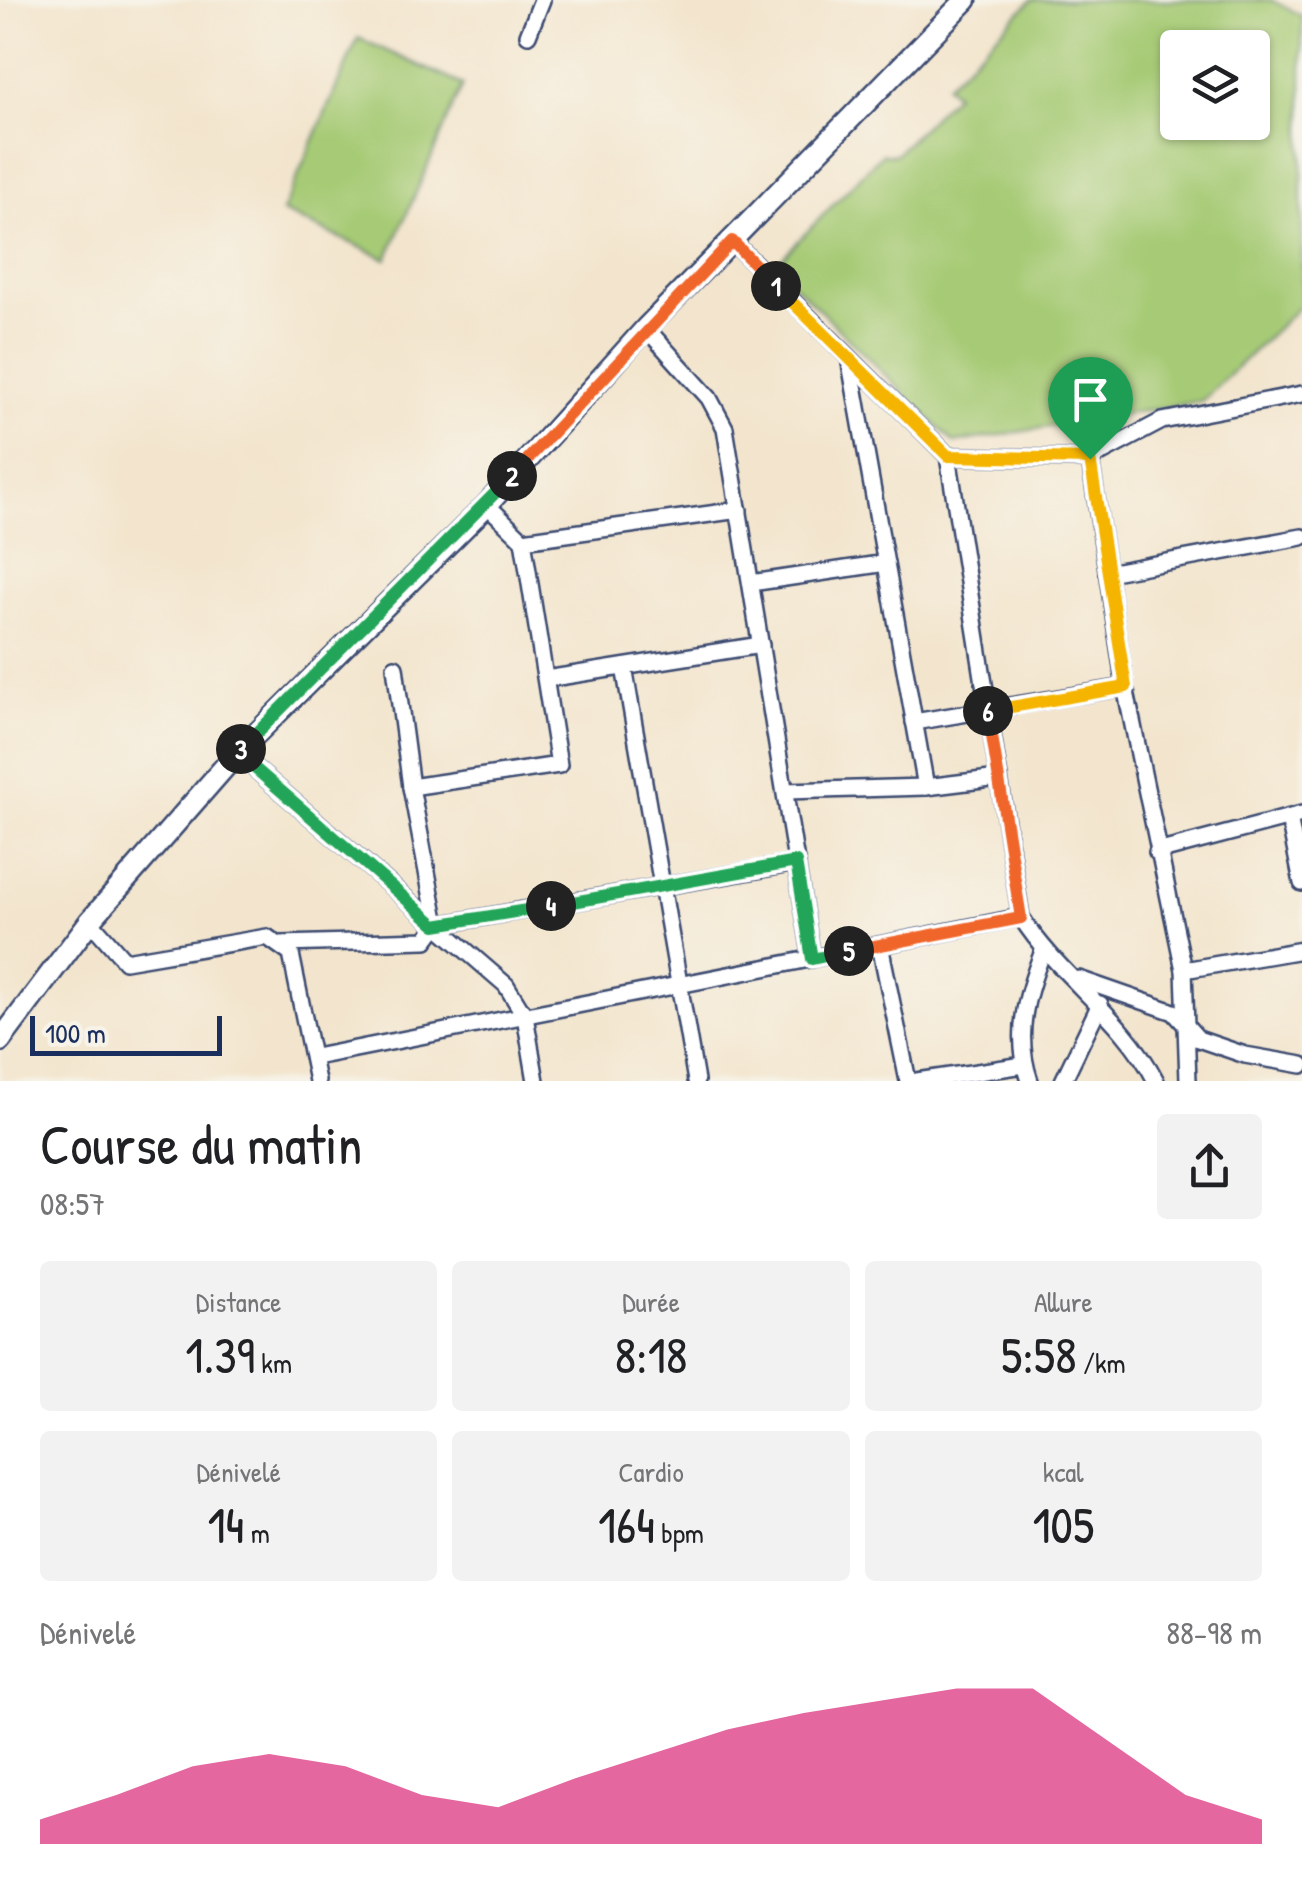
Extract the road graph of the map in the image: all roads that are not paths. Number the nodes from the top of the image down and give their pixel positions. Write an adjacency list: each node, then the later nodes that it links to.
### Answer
1 (542, 0): 3 (street)
2 (966, 0): 4 (main road)
3 (528, 34)
4 (732, 241): 5 (main road); 6 (street)
5 (646, 328): 10 (main road); 11 (street)
6 (850, 363): 8 (street); 14 (street)
7 (1302, 394): 9 (street)
8 (948, 456): 9 (street); 22 (street)
9 (1090, 459): 15 (street)
10 (487, 505): 13 (street); 24 (main road)
11 (739, 510): 13 (street); 16 (street)
12 (1302, 537): 15 (street)
13 (523, 540): 20 (street)
14 (886, 563): 16 (street); 23 (street)
15 (1107, 572): 21 (street)
16 (751, 582): 17 (street)
17 (761, 645): 18 (street); 28 (street)
18 (624, 666): 20 (street); 33 (street)
19 (395, 667): 26 (street)
20 (546, 678): 26 (street)
21 (1126, 687): 22 (street); 30 (street)
22 (988, 708): 23 (street); 25 (street)
23 (914, 722): 27 (street)
24 (237, 753): 35 (main road); 36 (street)
25 (998, 778): 27 (street); 34 (street)
26 (411, 786): 36 (street)
27 (926, 787): 28 (street)
28 (785, 791): 31 (street)
29 (1295, 816): 30 (street); 32 (street)
30 (1157, 852): 42 (street)
31 (796, 862): 33 (street); 41 (street)
32 (1302, 883)
33 (663, 886): 36 (street); 44 (street)
34 (1021, 918): 38 (street); 40 (street)
35 (90, 920): 37 (street); 48 (main road)
36 (436, 925): 37 (street); 46 (street)
37 (280, 944): 49 (street)
38 (880, 945): 41 (street); 55 (street)
39 (1302, 950): 42 (street)
40 (1042, 951): 43 (street); 50 (street)
41 (812, 959): 44 (street)
42 (1184, 970): 47 (street)
43 (1066, 974): 45 (street); 47 (street)
44 (680, 985): 46 (street); 54 (street)
45 (1100, 1004): 58 (street); 59 (street)
46 (526, 1016): 49 (street); 53 (street)
47 (1183, 1024): 51 (street); 60 (street)
48 (0, 1041)
49 (315, 1058): 52 (street)
50 (1024, 1064): 56 (street); 57 (street)
51 (1302, 1065)
52 (317, 1081)
53 (536, 1081)
54 (696, 1081)
55 (908, 1081)
56 (917, 1081)
57 (1030, 1081)
58 (1063, 1081)
59 (1156, 1081)
60 (1188, 1081)

